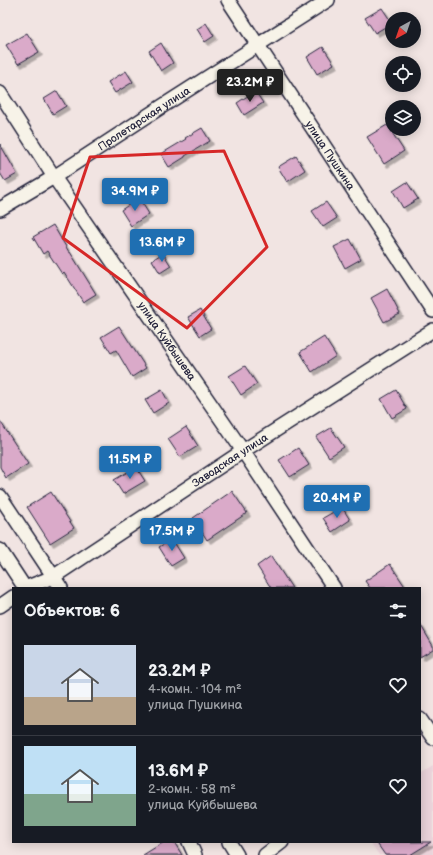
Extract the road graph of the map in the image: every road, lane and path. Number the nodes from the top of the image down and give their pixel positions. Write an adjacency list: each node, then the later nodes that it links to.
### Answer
1 (228, 0): 3 (street, улица Пушкина)
2 (328, 0): 3 (street, Пролетарская улица)
3 (257, 45): 5 (street, Пролетарская улица); 7 (street, улица Пушкина)
4 (0, 93): 5 (street, улица Куйбышева)
5 (54, 177): 6 (street, Пролетарская улица); 9 (street, улица Куйбышева)
6 (0, 209)
7 (433, 311)
8 (433, 330): 9 (street, Заводская улица)
9 (243, 451): 12 (street, Заводская улица); 16 (street, улица Куйбышева)
10 (0, 496): 12 (street)
11 (0, 550): 13 (street)
12 (53, 576): 14 (street, Заводская улица); 15 (street)
13 (24, 587)
14 (27, 587)
15 (60, 587)
16 (333, 587)
17 (12, 598): 18 (street)
18 (0, 606)
19 (421, 721): 20 (street)
20 (429, 734)
21 (189, 843): 24 (street)
22 (230, 843): 25 (street)
23 (281, 843): 26 (street)
24 (195, 855)
25 (237, 855)
26 (265, 855)

